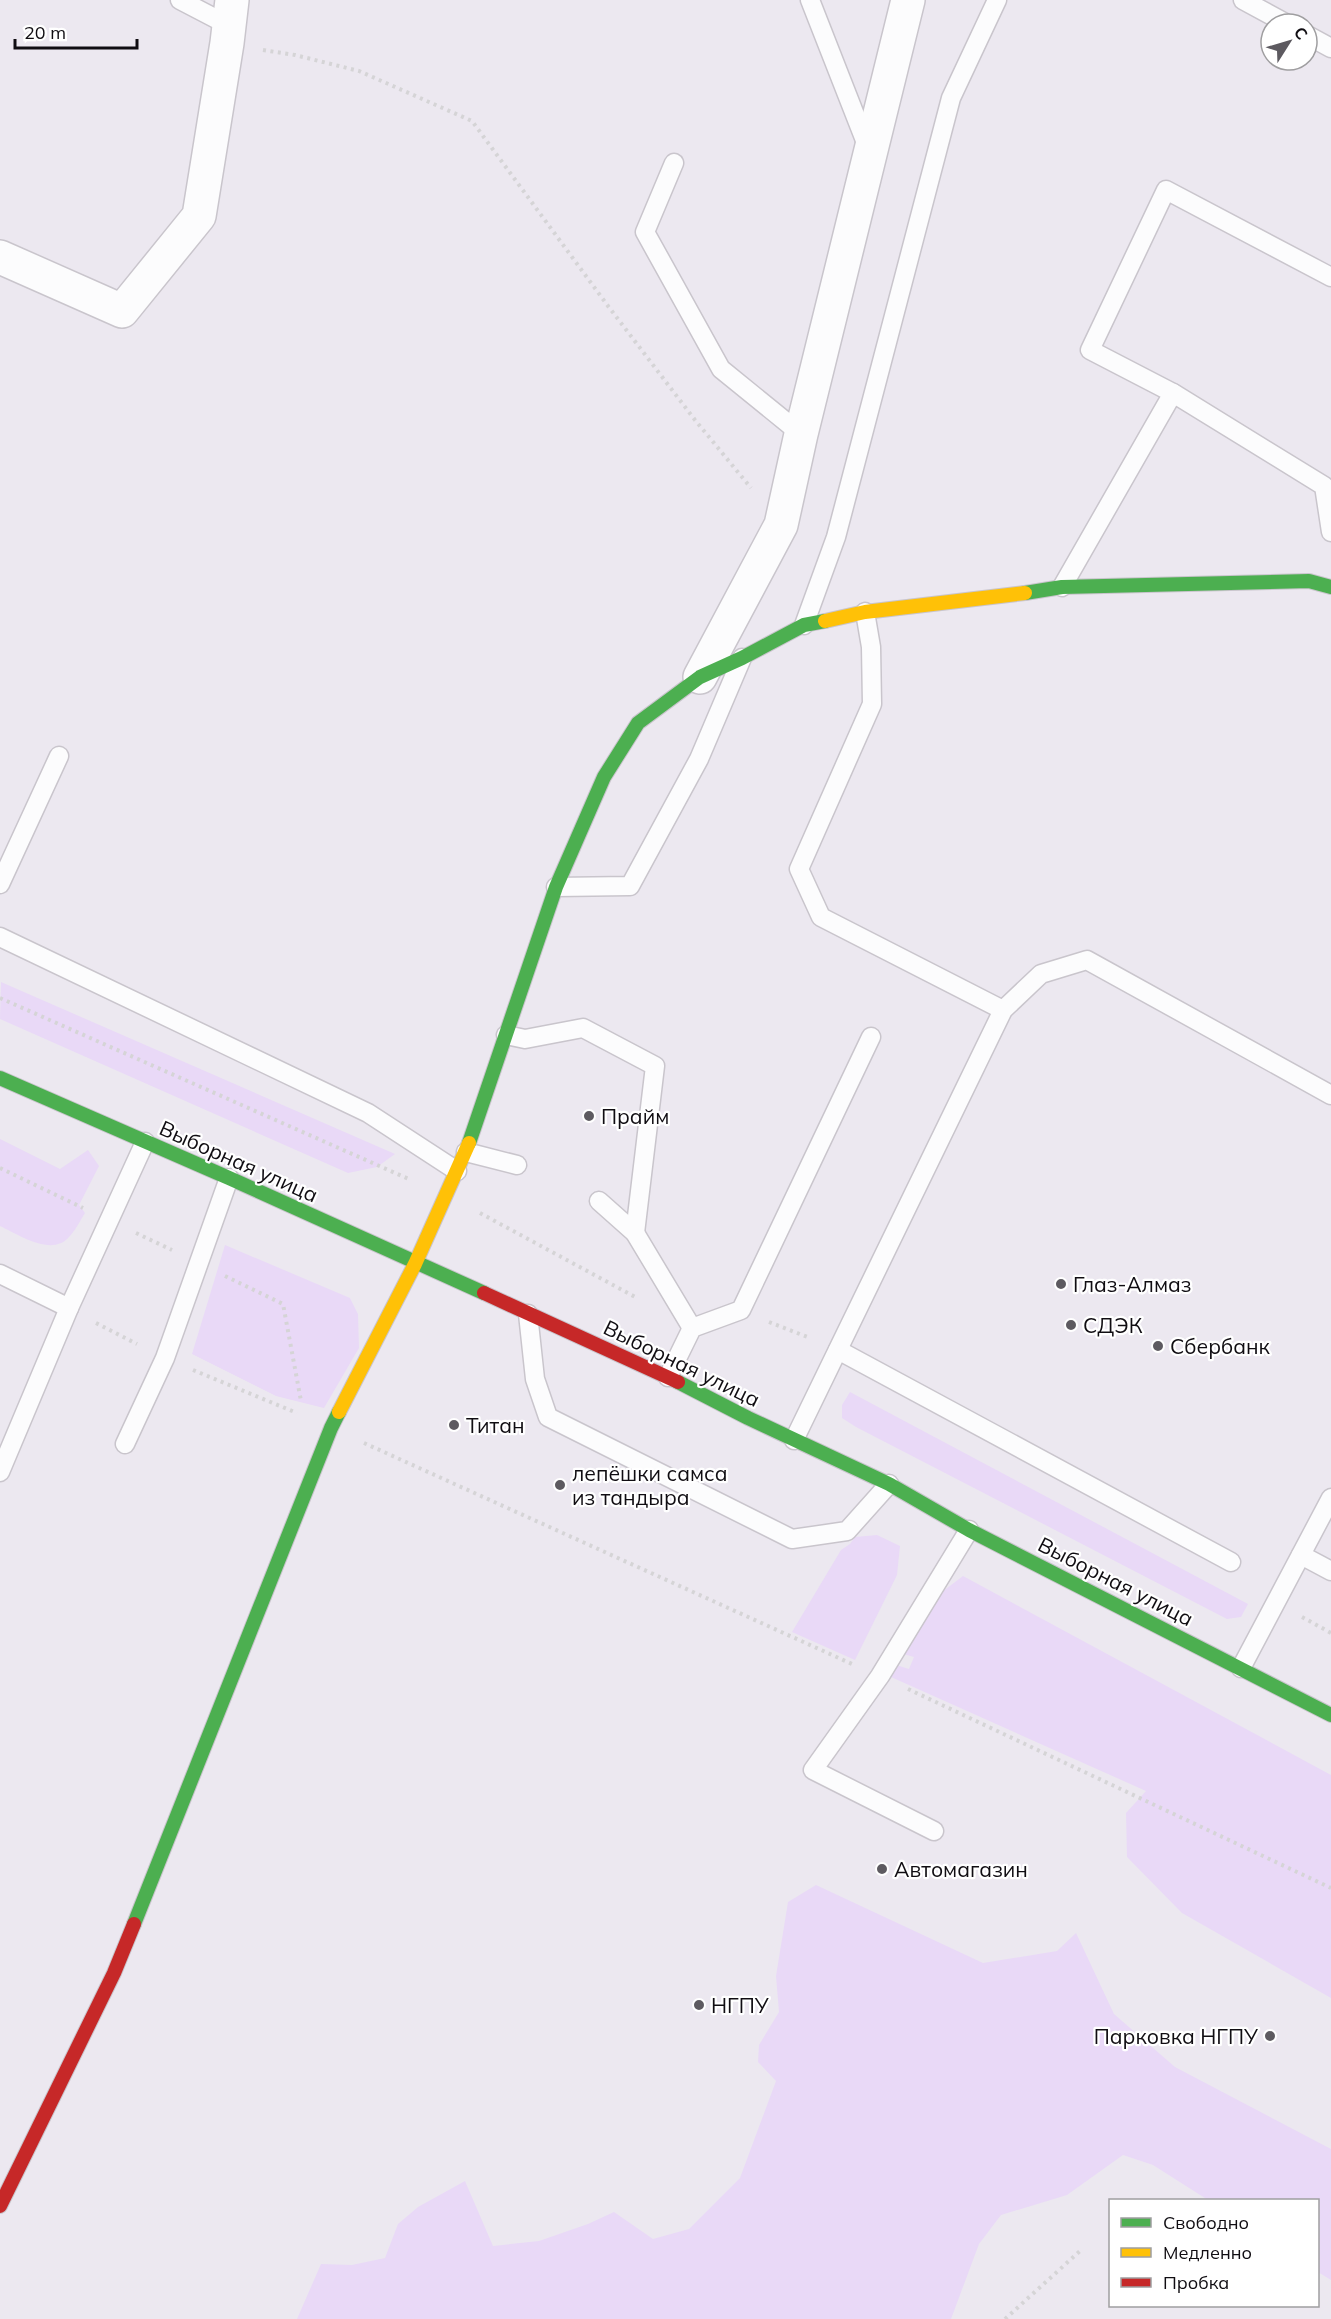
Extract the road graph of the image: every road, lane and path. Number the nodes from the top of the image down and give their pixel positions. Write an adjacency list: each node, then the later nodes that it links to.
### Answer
1 (180, 0): 7 (lane)
2 (810, 0): 8 (lane)
3 (908, 0): 8 (street)
4 (997, 0): 19 (lane)
5 (1243, 0): 6 (lane)
6 (1265, 12)
7 (229, 23): 10 (street); 14 (path)
8 (870, 153): 13 (street)
9 (674, 163): 13 (lane)
10 (0, 256)
11 (1331, 277): 12 (lane)
12 (1173, 393): 15 (lane); 16 (lane)
13 (801, 434): 14 (street)
14 (781, 525): 21 (street)
15 (1331, 531)
16 (1062, 587): 17 (street); 18 (street)
17 (1331, 587)
18 (866, 612): 19 (street); 27 (lane)
19 (804, 625): 20 (street)
20 (742, 658): 21 (street); 24 (lane)
21 (700, 677): 24 (street)
22 (59, 756): 23 (lane)
23 (0, 884)
24 (556, 887): 28 (street)
25 (0, 937): 35 (lane)
26 (0, 998): 37 (path)
27 (1003, 1011): 31 (lane); 47 (lane)
28 (506, 1035): 33 (street); 39 (lane)
29 (871, 1036): 44 (lane)
30 (0, 1078): 32 (street, Выборная улица)
31 (1331, 1095)
32 (145, 1142): 36 (street, Выборная улица); 43 (lane)
33 (466, 1152): 34 (lane); 35 (street)
34 (517, 1165)
35 (458, 1171): 37 (street)
36 (229, 1178): 40 (street, Выборная улица); 48 (lane)
37 (446, 1195): 40 (street); 42 (path)
38 (599, 1201): 39 (lane)
39 (635, 1233): 46 (lane)
40 (415, 1264): 45 (street, Выборная улица); 50 (street)
41 (0, 1274): 43 (lane)
42 (641, 1300)
43 (69, 1308): 48 (path); 53 (lane)
44 (741, 1310): 46 (lane); 47 (path)
45 (528, 1314): 49 (street, Выборная улица); 54 (lane)
46 (692, 1328): 49 (lane)
47 (838, 1350): 51 (lane); 58 (lane)
48 (165, 1358): 50 (path); 52 (lane)
49 (668, 1377): 51 (street, Выборная улица)
50 (331, 1428): 61 (path); 65 (street)
51 (794, 1440): 54 (street, Выборная улица)
52 (125, 1444)
53 (0, 1472)
54 (889, 1484): 56 (street, Выборная улица)
55 (1331, 1498): 57 (lane)
56 (969, 1530): 60 (street, Выборная улица); 61 (lane)
57 (1301, 1554): 59 (lane); 60 (lane)
58 (1231, 1562)
59 (1331, 1570)
60 (1241, 1668): 62 (street, Выборная улица)
61 (880, 1676): 63 (lane); 64 (path)
62 (1331, 1715)
63 (934, 1831)
64 (1331, 1888)
65 (0, 2206)
66 (1080, 2251): 67 (path)
67 (1005, 2319)

